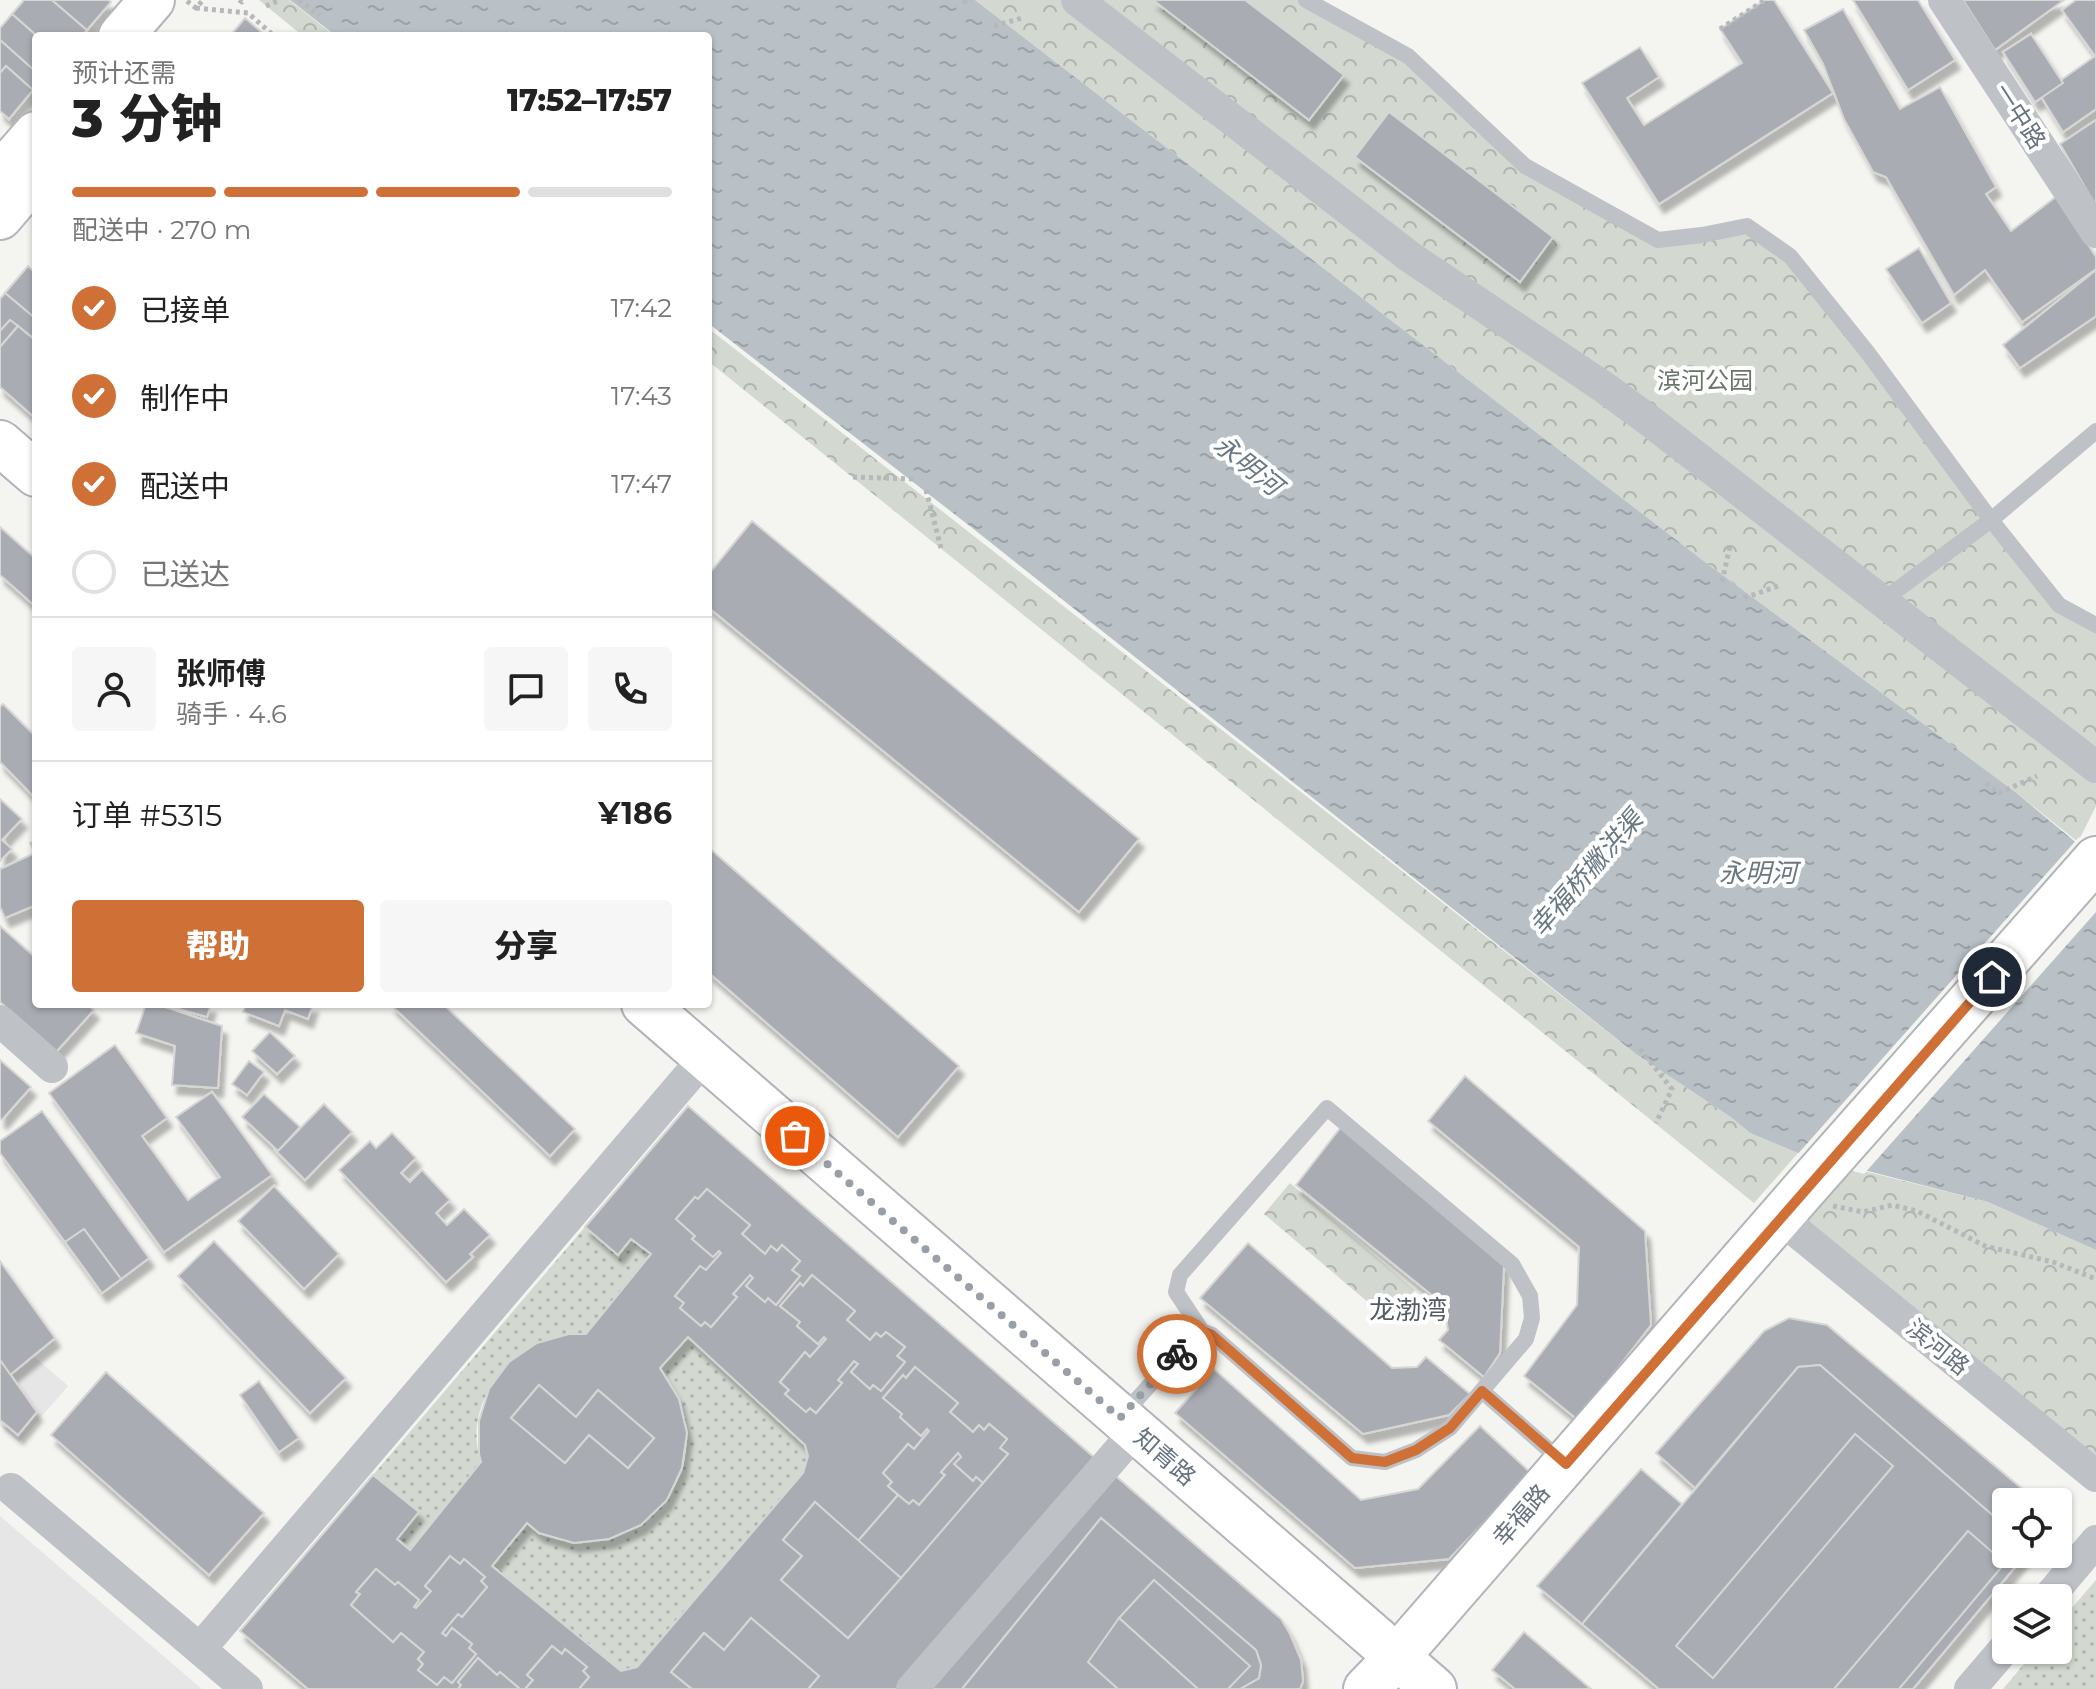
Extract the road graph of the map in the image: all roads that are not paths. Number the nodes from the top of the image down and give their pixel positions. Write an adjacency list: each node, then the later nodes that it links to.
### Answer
1 (152, 0): 6 (main road)
2 (1077, 0): 13 (street)
3 (1306, 0): 17 (lane)
4 (1944, 0): 12 (street, 一中路)
5 (188, 3): 7 (main road)
6 (124, 32)
7 (157, 32)
8 (32, 139): 9 (main road)
9 (0, 175)
10 (32, 180): 11 (main road)
11 (0, 217)
12 (2096, 232)
13 (1431, 270): 18 (street); 21 (street)
14 (2096, 431): 17 (lane)
15 (0, 443): 16 (main road)
16 (32, 471)
17 (1991, 520): 18 (lane); 19 (lane)
18 (1882, 601): 20 (street)
19 (2096, 625)
20 (2096, 767)
21 (2096, 790)
22 (2096, 859): 27 (main road, 幸福路)
23 (649, 1008): 25 (main road, 知青路)
24 (0, 1021): 26 (street)
25 (705, 1057): 30 (main road, 知青路); 36 (street)
26 (52, 1067)
27 (1790, 1206): 31 (main road, 幸福路); 32 (street, 滨河路)
28 (1202, 1331): 29 (lane); 29 (lane); 30 (lane)
29 (1482, 1391): 31 (lane)
30 (1128, 1425): 37 (main road, 知青路); 40 (street)
31 (1566, 1464): 37 (main road, 幸福路)
32 (2096, 1476)
33 (11, 1489): 36 (street)
34 (2096, 1541): 35 (street)
35 (2060, 1584)
36 (200, 1649): 39 (street)
37 (1397, 1657): 41 (main road, 幸福路); 42 (main road, 知青路)
38 (1992, 1663): 43 (street)
39 (247, 1689)
40 (912, 1689)
41 (1366, 1689)
42 (1434, 1689)
43 (1970, 1689)

